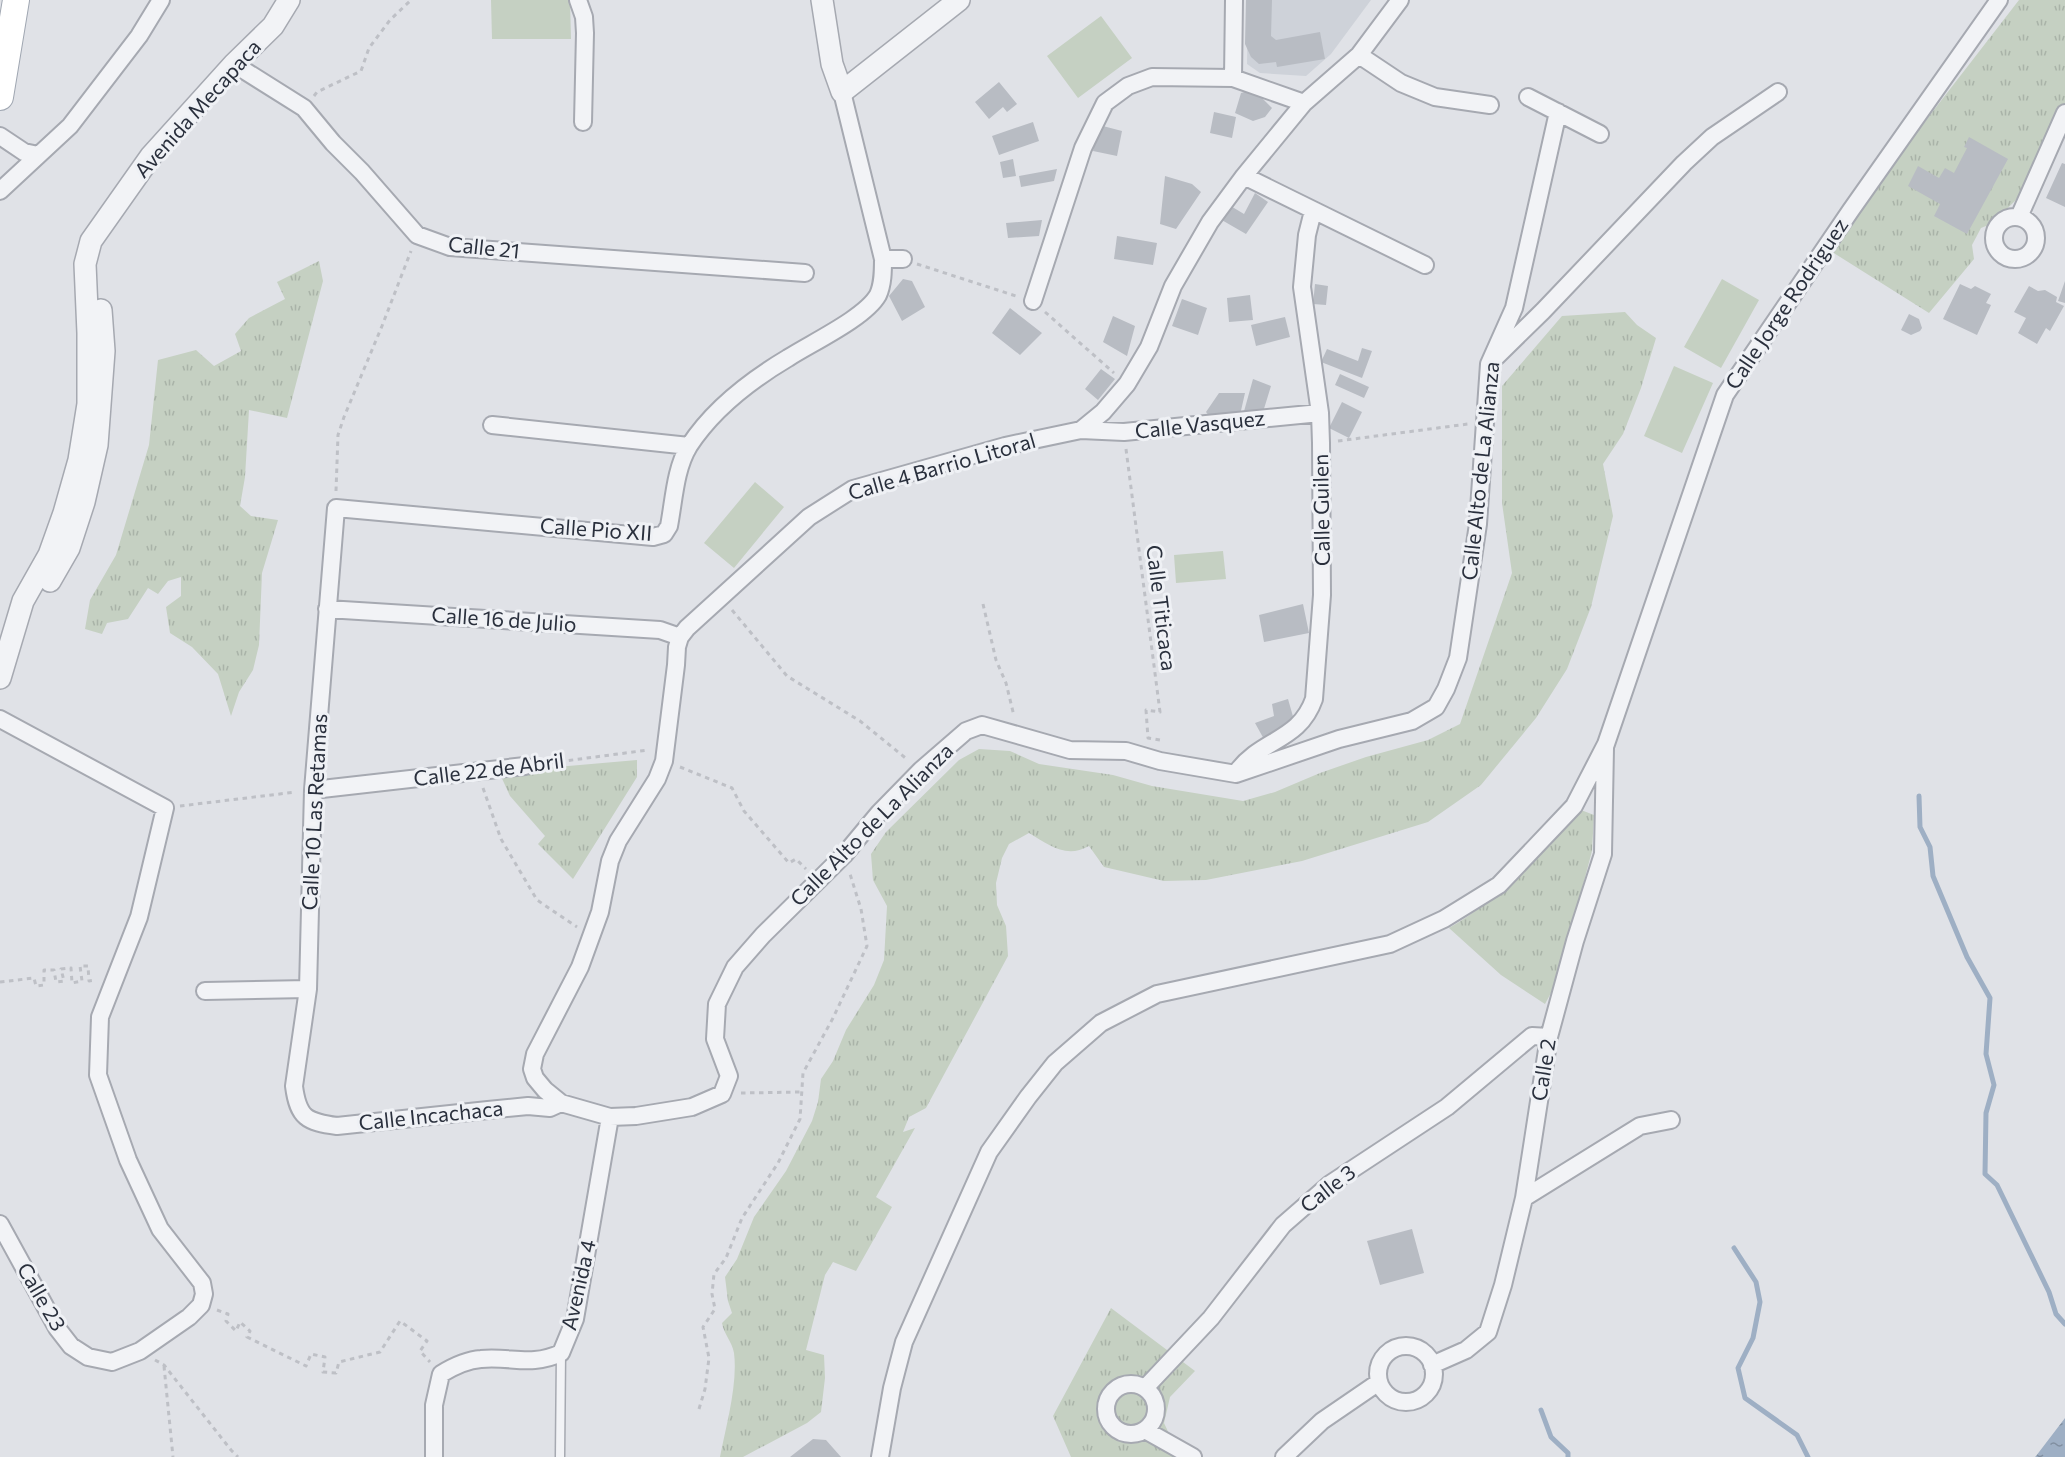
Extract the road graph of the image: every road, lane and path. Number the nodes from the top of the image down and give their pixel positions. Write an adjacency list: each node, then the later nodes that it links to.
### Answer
1 (16, 0): 16 (main road)
2 (160, 0): 26 (street)
3 (289, 0): 12 (street, Avenida Mecapaca)
4 (411, 0): 20 (path)
5 (578, 0): 23 (street)
6 (822, 0): 14 (street)
7 (959, 0): 14 (street)
8 (1234, 0): 13 (street)
9 (1400, 0): 11 (street, Calle 4 Barrio Litoral)
10 (1999, 0): 53 (street, Calle Jorge Rodriguez)
11 (1359, 55): 18 (street, Calle 4 Barrio Litoral); 19 (street)
12 (234, 64): 20 (street, Calle 21); 50 (street, Avenida Mecapaca)
13 (1233, 78): 18 (street); 36 (street)
14 (842, 92): 32 (street, Calle Pio XII)
15 (1778, 92): 37 (street)
16 (0, 97)
17 (1528, 97): 21 (street)
18 (1304, 103): 27 (street, Calle 4 Barrio Litoral)
19 (1490, 105)
20 (304, 108): 31 (street, Calle 21)
21 (1558, 112): 24 (street); 37 (street, Calle Alto de La Alianza)
22 (2065, 113): 30 (street)
23 (583, 122)
24 (1600, 134)
25 (0, 136): 26 (street)
26 (38, 155): 28 (street)
27 (1244, 176): 29 (street); 41 (street, Calle 4 Barrio Litoral)
28 (0, 190)
29 (1313, 211): 34 (street); 38 (street, Calle Guilen)
30 (2019, 217)
31 (417, 235): 35 (street, Calle 21); 45 (path)
32 (882, 259): 33 (street); 44 (street, Calle Pio XII)
33 (903, 259)
34 (1425, 265)
35 (805, 273)
36 (1033, 301)
37 (1489, 364): 39 (street, Calle Alto de La Alianza)
38 (1320, 413): 42 (street, Calle Vasquez); 43 (street, Calle Guilen)
39 (1485, 422): 43 (path); 59 (street, Calle Alto de La Alianza)
40 (492, 424): 44 (street)
41 (1081, 429): 42 (street, Calle Vasquez); 46 (street, Calle 4 Barrio Litoral)
42 (1124, 432): 55 (path, Calle Titicaca)
43 (1321, 443): 59 (street, Calle Guilen)
44 (689, 446): 45 (street, Calle Pio XII)
45 (336, 508): 48 (street, Calle 10 Las Retamas)
46 (721, 597): 49 (street, Calle 4 Barrio Litoral); 57 (path)
47 (983, 604): 52 (path)
48 (327, 609): 49 (street, Calle 16 de Julio); 60 (street, Calle 10 Las Retamas)
49 (680, 637): 54 (street)
50 (0, 678)
51 (0, 719): 61 (street)
52 (1016, 733): 55 (street, Calle Alto de La Alianza); 57 (street, Calle Alto de La Alianza)
53 (1606, 744): 69 (street, Calle 2); 92 (street)
54 (664, 755): 56 (path, Calle 22 de Abril); 63 (path, Calle 22 de Abril); 64 (street)
55 (1160, 761): 59 (street, Calle Alto de La Alianza)
56 (525, 766): 58 (street, Calle 22 de Abril)
57 (921, 770): 62 (street, Calle Alto de La Alianza)
58 (477, 772): 60 (street, Calle 22 de Abril); 64 (path)
59 (1236, 774)
60 (312, 790): 61 (path); 67 (street, Calle 10 Las Retamas)
61 (165, 807): 65 (street)
62 (844, 855): 63 (street, Calle Alto de La Alianza); 70 (path)
63 (817, 882): 71 (street, Calle Alto de La Alianza)
64 (591, 937): 72 (street)
65 (113, 979): 66 (path); 78 (street)
66 (0, 982)
67 (308, 988): 68 (street); 73 (street, Calle 10 Las Retamas)
68 (205, 991)
69 (1549, 1037): 76 (street, Calle 2); 85 (street, Calle 3)
70 (802, 1092): 71 (path); 86 (path)
71 (722, 1094): 74 (street)
72 (561, 1102): 73 (street, Calle Incachaca); 74 (street)
73 (303, 1114)
74 (610, 1117): 80 (street, Avenida 4)
75 (1671, 1120): 76 (street)
76 (1524, 1198): 82 (street, Calle 2)
77 (0, 1224): 79 (street, Calle 23)
78 (201, 1305): 79 (street, Calle 23); 83 (path)
79 (141, 1351): 81 (path)
80 (561, 1353): 83 (street, Avenida 4); 91 (lane)
81 (164, 1365): 88 (path); 89 (path)
82 (1432, 1365): 84 (street); 84 (street)
83 (441, 1374): 90 (street)
84 (1379, 1382): 94 (street)
85 (1145, 1388): 87 (street); 87 (street)
86 (699, 1409)
87 (1145, 1430): 93 (street)
88 (173, 1457)
89 (238, 1457)
90 (434, 1457)
91 (560, 1457)
92 (880, 1457)
93 (1193, 1457)
94 (1284, 1457)

